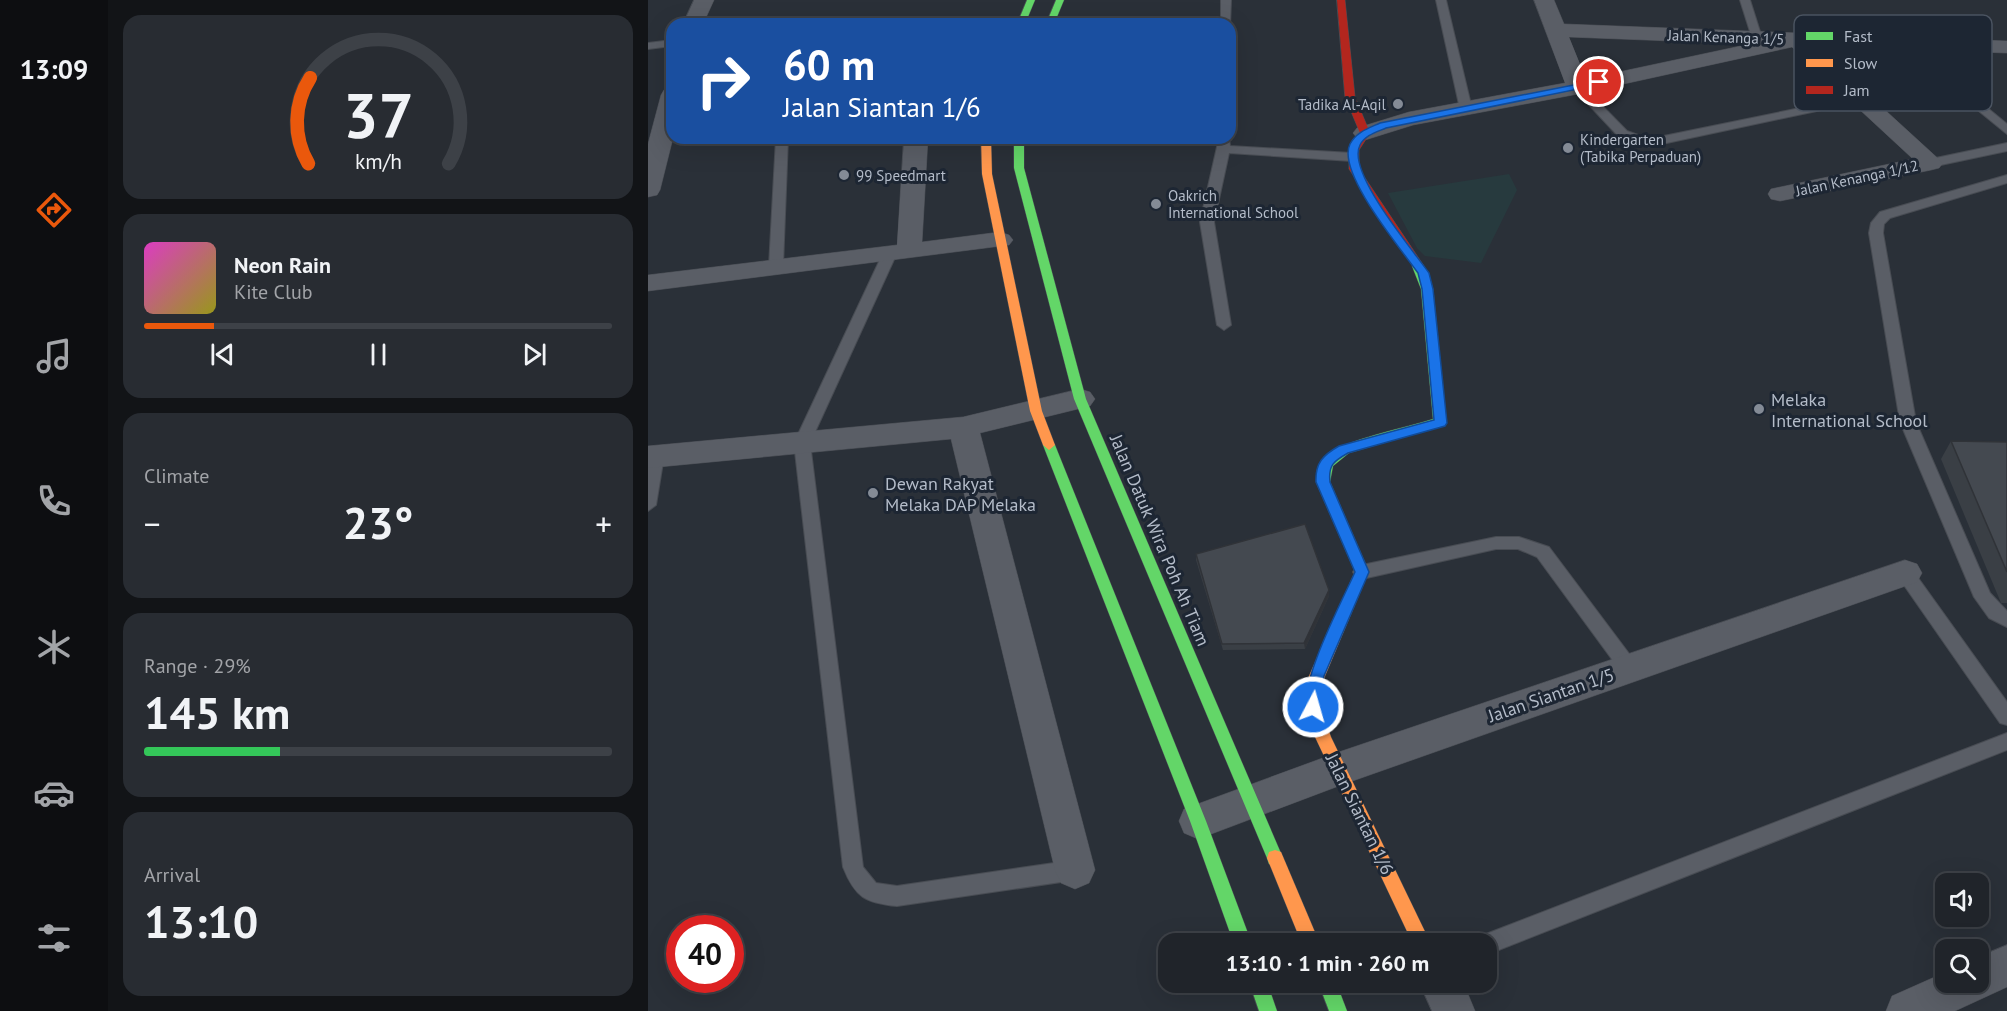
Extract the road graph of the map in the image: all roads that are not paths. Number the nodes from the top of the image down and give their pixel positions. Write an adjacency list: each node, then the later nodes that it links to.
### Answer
1 (704, 0): 9 (street)
2 (1031, 0): 10 (street)
3 (1060, 0): 11 (street)
4 (1226, 0): 12 (lane)
5 (1341, 0): 30 (street)
6 (1441, 0): 24 (lane)
7 (1544, 0): 13 (street)
8 (1745, 0): 14 (lane)
9 (696, 18)
10 (1024, 18)
11 (1052, 18)
12 (1226, 18)
13 (1554, 30): 14 (street, Jalan Kenanga 1/5); 21 (street)
14 (1757, 38): 15 (street, Jalan Kenanga 1/5)
15 (1794, 40)
16 (1794, 40): 21 (street)
17 (666, 44): 18 (lane)
18 (648, 46)
19 (1992, 46): 20 (street, Jalan Kenanga 1/5)
20 (2007, 47)
21 (1578, 87): 24 (street); 25 (lane)
22 (666, 97): 23 (street)
23 (648, 100)
24 (1466, 109): 30 (street)
25 (1801, 111)
26 (1872, 111): 39 (street, Jalan Kenanga 1/12)
27 (1984, 111): 29 (lane)
28 (666, 120): 41 (street)
29 (2007, 130)
30 (1365, 133): 38 (street)
31 (782, 144): 45 (lane)
32 (915, 144): 44 (street)
33 (986, 144): 43 (street)
34 (1019, 144): 48 (street, Jalan Datuk Wira Poh Ah Tiam)
35 (1224, 144): 47 (lane)
36 (1233, 144): 38 (lane)
37 (2007, 147): 39 (lane)
38 (1352, 157): 54 (street)
39 (1931, 163): 42 (street, Jalan Kenanga 1/12)
40 (2007, 179): 56 (lane)
41 (648, 190)
42 (1780, 194)
43 (1000, 240): 44 (street); 49 (street)
44 (899, 252): 45 (street); 51 (lane)
45 (776, 266): 46 (street)
46 (648, 283)
47 (1224, 325)
48 (1080, 399): 49 (street); 61 (street, Jalan Datuk Wira Poh Ah Tiam)
49 (1036, 411): 50 (street); 62 (street)
50 (963, 427): 51 (street); 63 (street)
51 (802, 443): 52 (street); 63 (lane)
52 (652, 456): 53 (lane)
53 (648, 505)
54 (1362, 572): 57 (lane); 60 (street, Jalan Siantan 1/6)
55 (1905, 573): 57 (street, Jalan Siantan 1/5); 58 (lane)
56 (2007, 620)
57 (1629, 668): 60 (street, Jalan Siantan 1/5)
58 (2007, 717)
59 (2007, 741): 67 (lane)
60 (1338, 769): 61 (street, Jalan Siantan 1/5); 66 (street, Jalan Siantan 1/6)
61 (1252, 801): 62 (street, Jalan Siantan 1/5); 65 (street, Jalan Datuk Wira Poh Ah Tiam)
62 (1198, 821): 64 (street)
63 (1075, 870)
64 (1239, 933)
65 (1306, 933)
66 (1417, 933)
67 (1497, 941)
68 (2007, 966): 69 (street)
69 (1989, 974)
70 (1262, 993): 74 (street)
71 (1331, 993): 75 (street)
72 (1445, 993): 76 (street)
73 (1947, 993): 77 (street)
74 (1268, 1011)
75 (1338, 1011)
76 (1454, 1011)
77 (1907, 1011)

